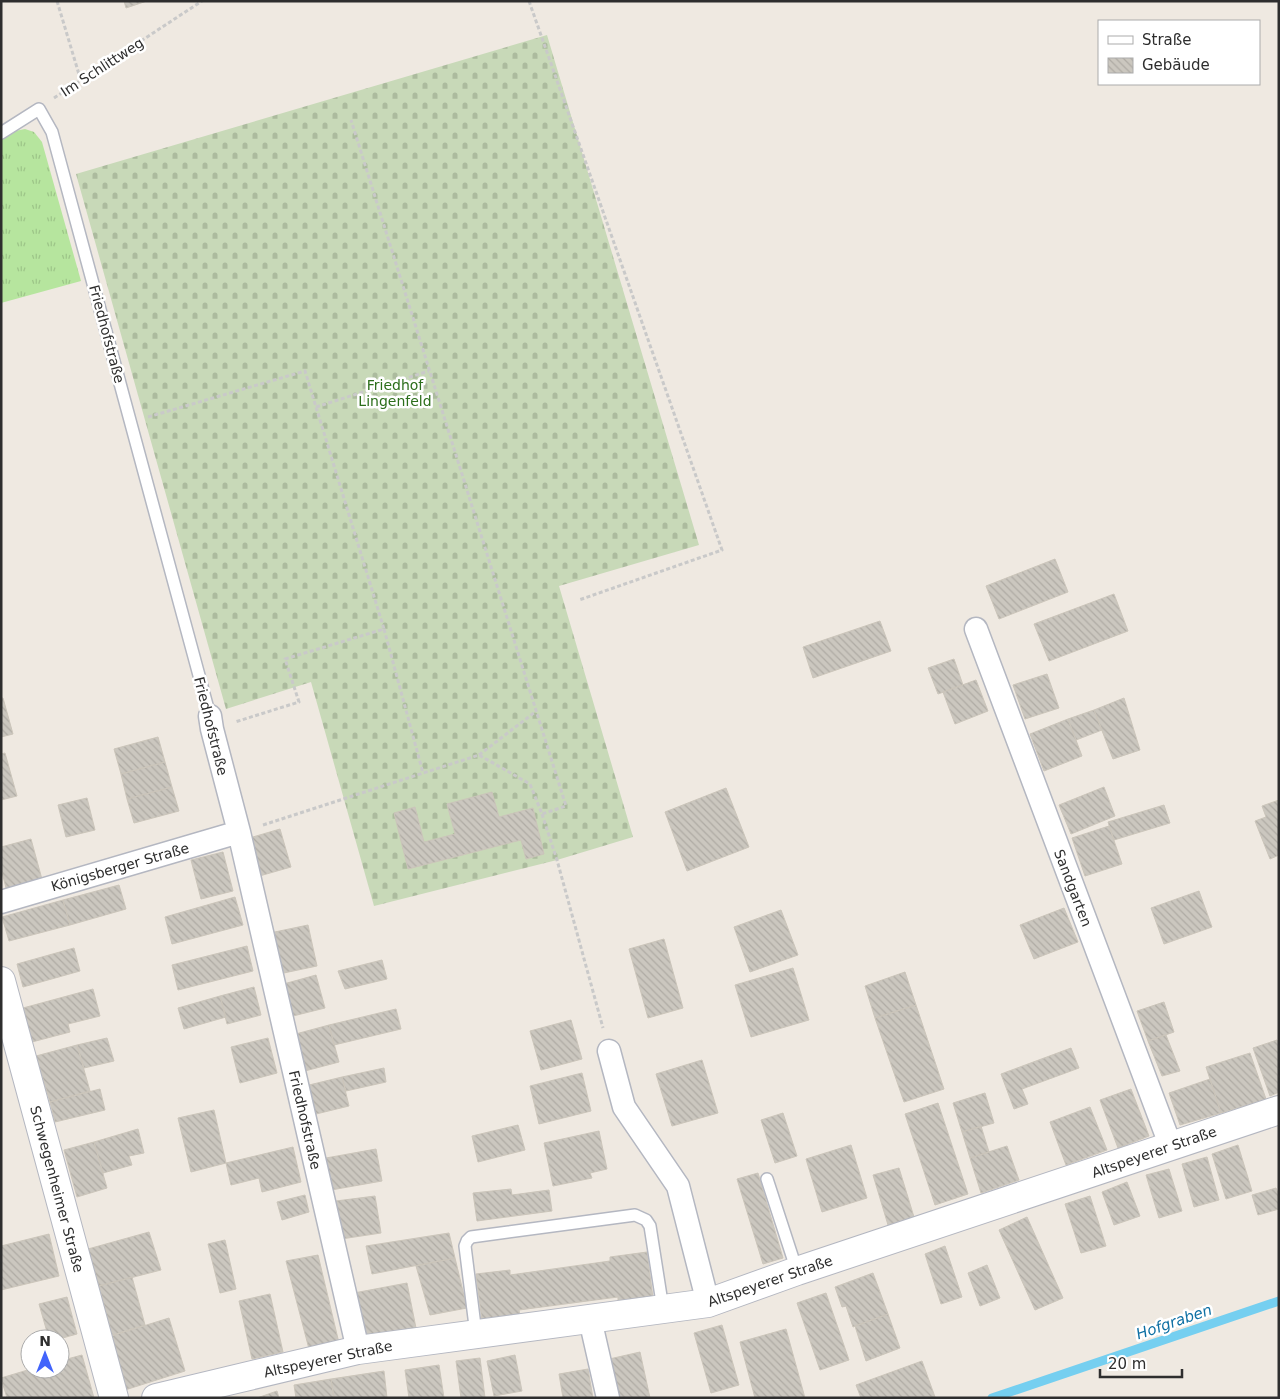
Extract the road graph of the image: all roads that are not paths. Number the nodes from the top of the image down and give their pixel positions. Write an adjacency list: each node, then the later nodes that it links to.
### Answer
1 (1, 133): 3 (lane, Friedhofstraße)
2 (976, 629): 9 (street, Sandgarten)
3 (211, 722): 4 (street, Friedhofstraße)
4 (239, 832): 5 (street, Königsberger Straße); 16 (street, Friedhofstraße)
5 (1, 902)
6 (1, 981): 17 (main road, Schwegenheimer Straße)
7 (609, 1051): 12 (street)
8 (1279, 1110): 9 (main road, Altspeyerer Straße)
9 (1171, 1147): 11 (main road, Altspeyerer Straße)
10 (767, 1179): 11 (lane)
11 (797, 1271): 12 (main road, Altspeyerer Straße)
12 (708, 1303): 13 (main road, Altspeyerer Straße)
13 (663, 1309): 14 (main road, Altspeyerer Straße); 15 (lane)
14 (590, 1319): 15 (main road, Altspeyerer Straße); 19 (street)
15 (476, 1334): 16 (main road, Altspeyerer Straße)
16 (358, 1350): 18 (main road, Altspeyerer Straße)
17 (114, 1398)
18 (156, 1398)
19 (608, 1398)

